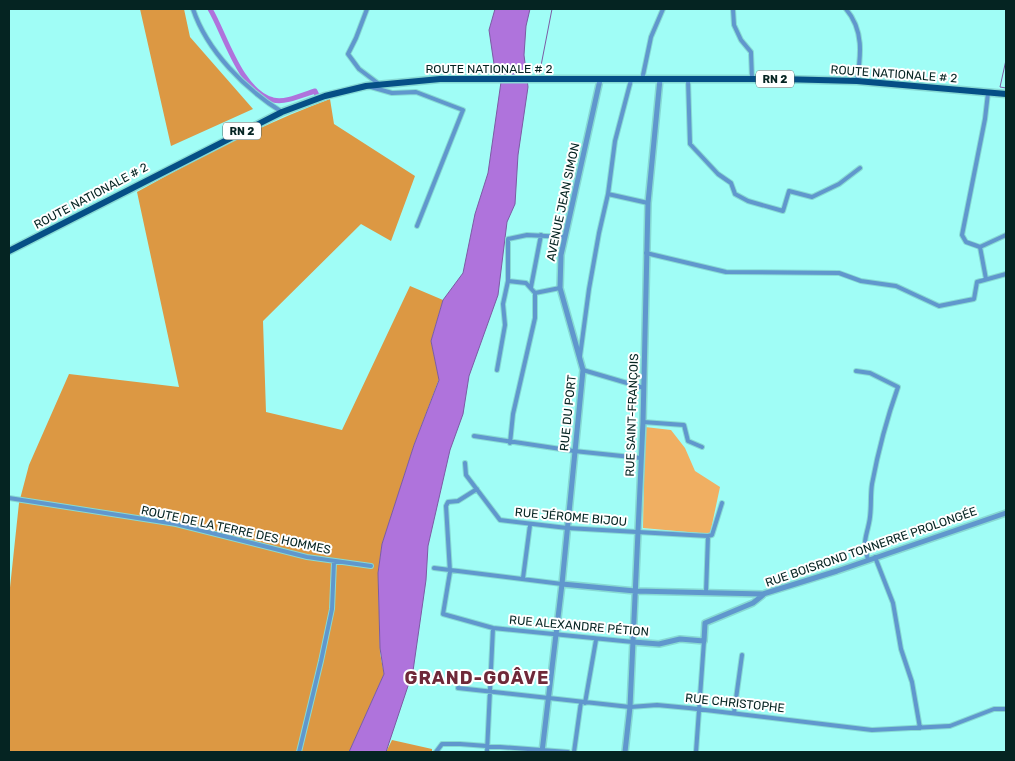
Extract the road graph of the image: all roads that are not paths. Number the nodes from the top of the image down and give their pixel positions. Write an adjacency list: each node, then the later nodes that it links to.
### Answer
1 (193, 9): 17 (street)
2 (367, 9): 13 (street)
3 (663, 9): 11 (street)
4 (733, 9): 8 (street)
5 (846, 9): 12 (street)
6 (660, 79): 7 (main road, ROUTE NATIONALE # 2 / RN 2); 11 (main road, ROUTE NATIONALE # 2 / RN 2); 20 (street, RUE SAINT-FRANÇOIS)
7 (688, 79): 8 (main road, ROUTE NATIONALE # 2 / RN 2); 18 (street)
8 (752, 79): 12 (main road, ROUTE NATIONALE # 2 / RN 2)
9 (600, 80): 10 (main road, ROUTE NATIONALE # 2 / RN 2); 13 (main road, ROUTE NATIONALE # 2 / RN 2); 24 (street, AVENUE JEAN SIMON)
10 (632, 80): 11 (main road, ROUTE NATIONALE # 2 / RN 2); 19 (street, RUE DU PORT)
11 (642, 80)
12 (857, 81): 15 (main road, ROUTE NATIONALE # 2 / RN 2)
13 (379, 84): 14 (main road, ROUTE NATIONALE # 2 / RN 2)
14 (366, 86): 17 (main road, ROUTE NATIONALE # 2 / RN 2); 21 (street)
15 (988, 92): 16 (main road, ROUTE NATIONALE # 2 / RN 2); 25 (street)
16 (1006, 94)
17 (282, 112): 26 (main road, ROUTE NATIONALE # 2 / RN 2)
18 (860, 168)
19 (608, 194): 20 (street); 34 (street, RUE DU PORT)
20 (648, 203): 27 (street, RUE SAINT-FRANÇOIS)
21 (417, 226)
22 (541, 235): 24 (street); 30 (street); 31 (street)
23 (1006, 235): 25 (street)
24 (564, 237): 32 (street, AVENUE JEAN SIMON)
25 (980, 247): 29 (street)
26 (9, 251)
27 (646, 253): 29 (street); 38 (street, RUE SAINT-FRANÇOIS)
28 (1006, 274): 29 (street)
29 (986, 279)
30 (508, 280): 31 (street); 35 (street)
31 (531, 287): 33 (street)
32 (560, 288): 33 (street); 34 (street, AVENUE JEAN SIMON)
33 (535, 293): 41 (street)
34 (580, 356): 36 (street, RUE DU PORT)
35 (497, 370)
36 (583, 370): 38 (street); 43 (street, RUE DU PORT)
37 (856, 371): 55 (street)
38 (644, 388): 39 (street, RUE SAINT-FRANÇOIS)
39 (643, 422): 42 (street); 44 (street, RUE SAINT-FRANÇOIS)
40 (474, 436): 41 (street)
41 (510, 443): 43 (street)
42 (702, 447)
43 (574, 451): 44 (street); 51 (street, RUE DU PORT)
44 (642, 458): 52 (street, RUE SAINT-FRANÇOIS)
45 (465, 463): 46 (street, RUE JÉROME BIJOU)
46 (477, 489): 50 (street, RUE JÉROME BIJOU); 59 (street)
47 (9, 498): 56 (street, ROUTE DE LA TERRE DES HOMMES)
48 (722, 503): 53 (street)
49 (1006, 513): 54 (street, RUE BOISROND TONNERRE PROLONGÉE)
50 (530, 525): 51 (street, RUE JÉROME BIJOU); 60 (street)
51 (567, 528): 52 (street, RUE JÉROME BIJOU); 61 (street, RUE DU PORT)
52 (638, 533): 53 (street, RUE JÉROME BIJOU); 62 (street, RUE SAINT-FRANÇOIS)
53 (708, 536): 63 (street)
54 (875, 557): 55 (street, RUE BOISROND TONNERRE PROLONGÉE); 79 (street)
55 (868, 560): 64 (street, RUE BOISROND TONNERRE PROLONGÉE)
56 (334, 562): 57 (street, ROUTE DE LA TERRE DES HOMMES); 82 (street)
57 (371, 566)
58 (434, 568): 59 (street)
59 (450, 572): 60 (street); 65 (street, RUE ALEXANDRE PÉTION)
60 (522, 578): 61 (street)
61 (562, 584): 62 (street, RUE BOISROND TONNERRE PROLONGÉE); 66 (street, RUE DU PORT)
62 (635, 591): 63 (street, RUE BOISROND TONNERRE PROLONGÉE); 69 (street, RUE SAINT-FRANÇOIS)
63 (706, 593): 64 (street, RUE BOISROND TONNERRE PROLONGÉE)
64 (763, 594): 68 (street)
65 (494, 628): 66 (street, RUE ALEXANDRE PÉTION); 72 (street)
66 (554, 636): 67 (street, RUE ALEXANDRE PÉTION); 73 (street, RUE DU PORT)
67 (596, 640): 69 (street, RUE ALEXANDRE PÉTION); 74 (street)
68 (704, 640): 69 (street, RUE ALEXANDRE PÉTION); 77 (street)
69 (633, 642): 75 (street, RUE SAINT-FRANÇOIS)
70 (742, 655): 78 (street)
71 (458, 688): 72 (street, RUE CHRISTOPHE)
72 (491, 692): 73 (street, RUE CHRISTOPHE); 80 (street)
73 (547, 698): 74 (street, RUE CHRISTOPHE); 81 (street, RUE DU PORT)
74 (583, 702): 75 (street, RUE CHRISTOPHE); 86 (street)
75 (630, 707): 77 (street, RUE CHRISTOPHE); 87 (street, RUE SAINT-FRANÇOIS)
76 (1006, 709): 79 (street, RUE CHRISTOPHE)
77 (699, 710): 78 (street, RUE CHRISTOPHE); 88 (street)
78 (734, 713): 79 (street, RUE CHRISTOPHE)
79 (920, 728)
80 (487, 745): 81 (street); 83 (street); 84 (street)
81 (542, 751): 85 (street)
82 (299, 752)
83 (436, 752)
84 (487, 752)
85 (568, 752)
86 (574, 752)
87 (624, 752)
88 (696, 752)

